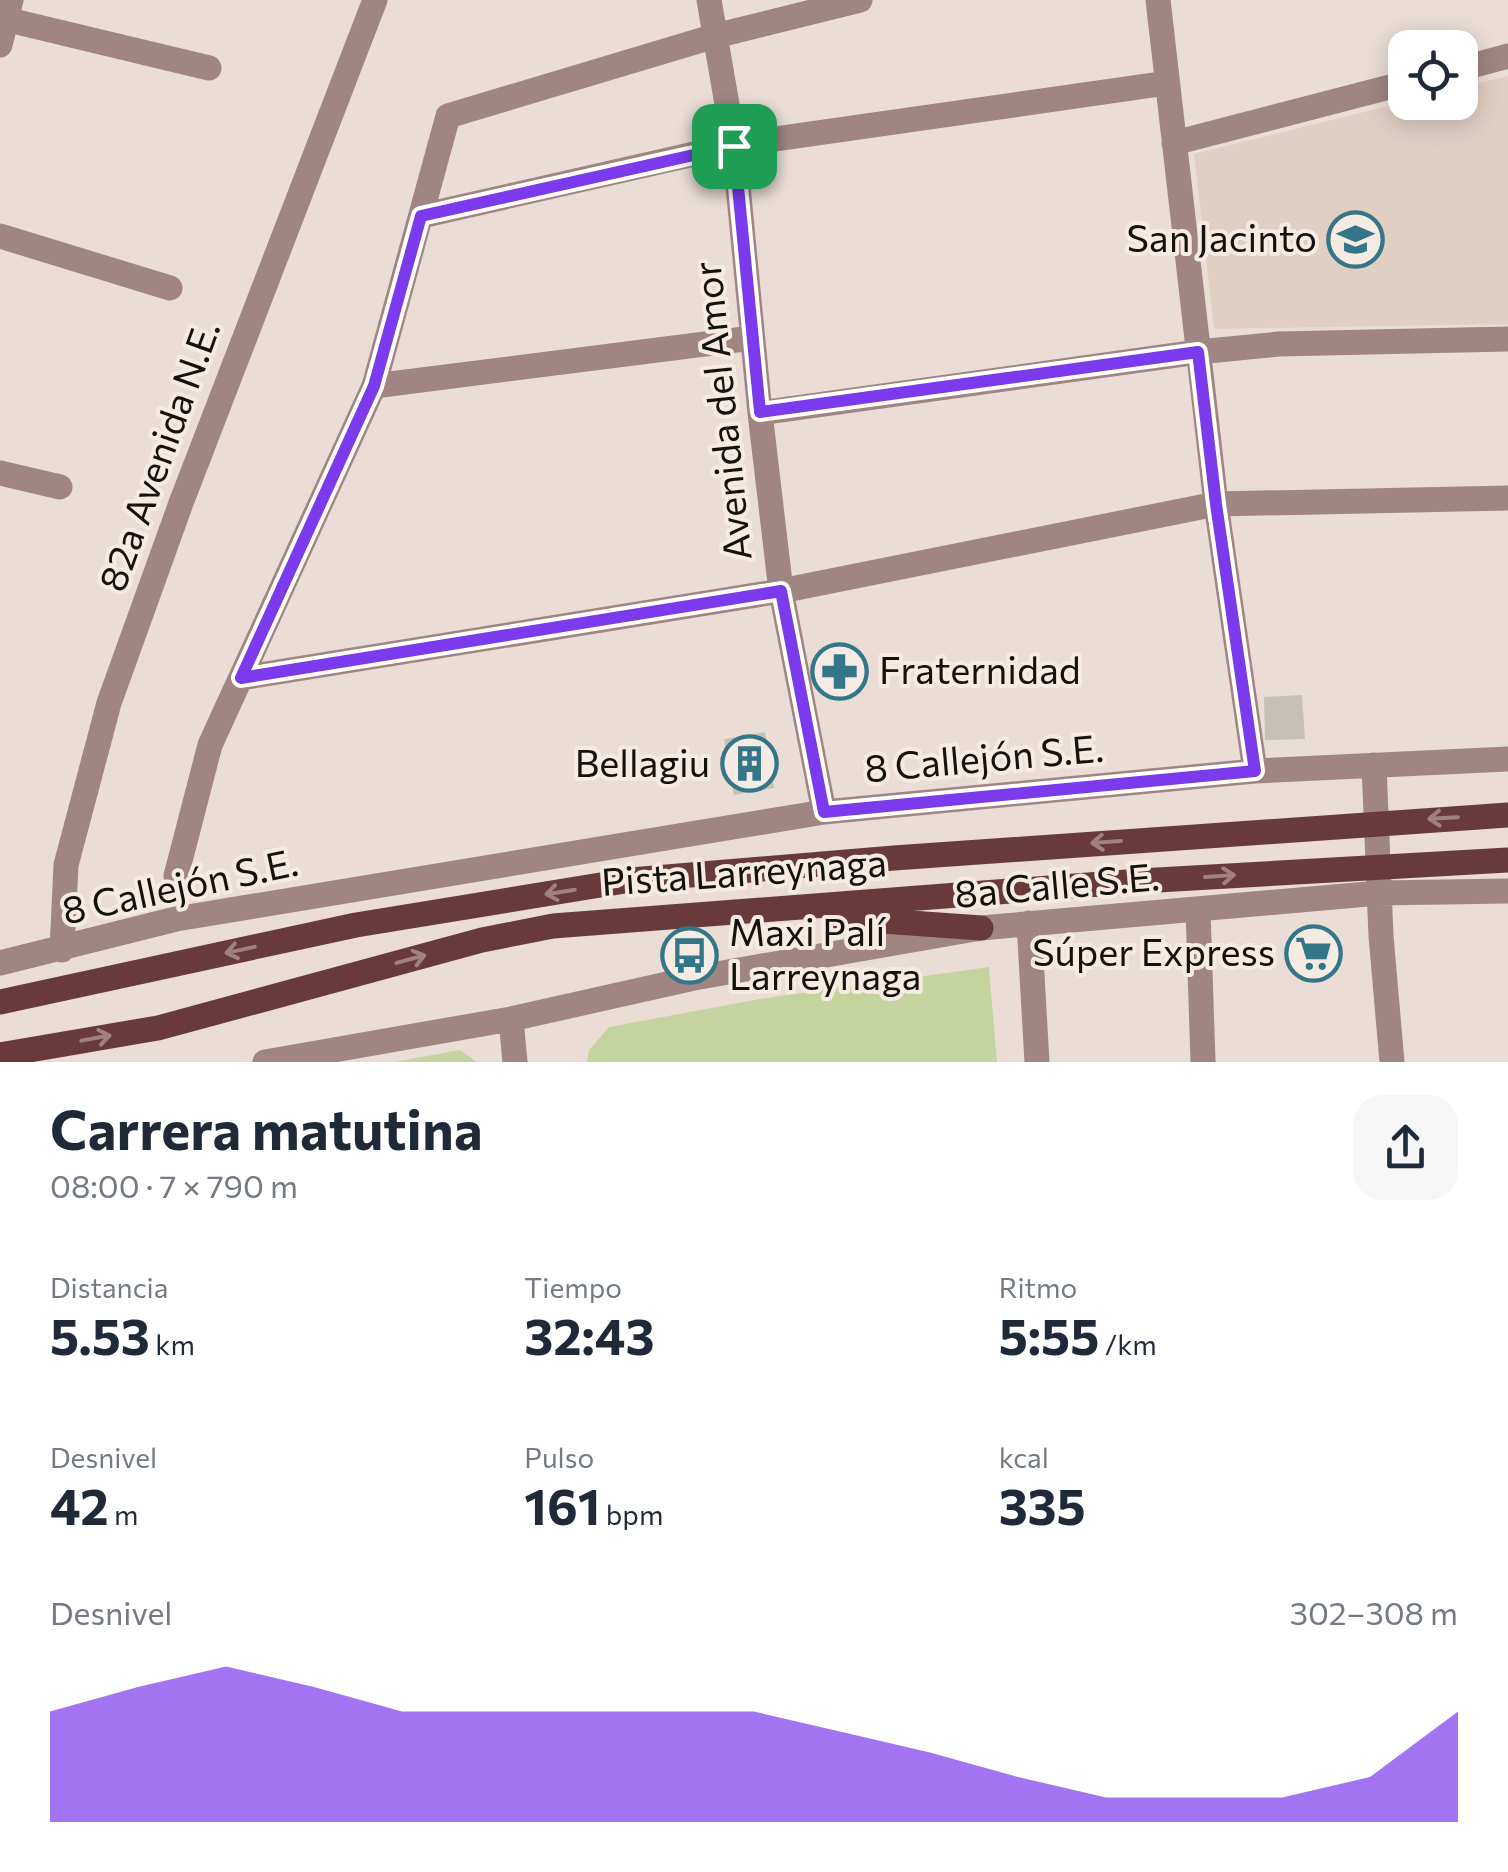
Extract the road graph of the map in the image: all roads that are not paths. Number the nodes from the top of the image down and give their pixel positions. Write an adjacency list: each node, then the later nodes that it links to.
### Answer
1 (374, 0): 44 (street, 82a Avenida N.E.)
2 (709, 0): 6 (street, Avenida del Amor)
3 (860, 0): 6 (street)
4 (1158, 0): 11 (street)
5 (6, 12): 7 (street); 10 (street)
6 (714, 36): 14 (street, Avenida del Amor); 15 (street)
7 (0, 45)
8 (1508, 56): 9 (street)
9 (1478, 64)
10 (209, 68)
11 (1167, 82): 13 (street); 14 (street)
12 (1388, 87): 13 (street)
13 (1174, 143): 20 (street)
14 (734, 146): 15 (street); 18 (street, Avenida del Amor)
15 (421, 216): 21 (street)
16 (0, 236): 17 (street)
17 (170, 288)
18 (752, 338): 21 (street); 22 (street, Avenida del Amor)
19 (1508, 339): 20 (street)
20 (1198, 352): 22 (street); 26 (street)
21 (374, 386): 28 (street)
22 (760, 412): 27 (street, Avenida del Amor)
23 (0, 473): 24 (street)
24 (60, 487)
25 (1508, 498): 26 (street)
26 (1216, 504): 27 (street); 31 (street)
27 (781, 591): 28 (street); 32 (street, Avenida del Amor)
28 (241, 678): 37 (street)
29 (1508, 759): 30 (street, 8 Callejón S.E.)
30 (1374, 765): 31 (street, 8 Callejón S.E.); 34 (street)
31 (1255, 771): 32 (street, 8 Callejón S.E.)
32 (824, 812): 44 (street, 8 Callejón S.E.)
33 (1508, 815): 34 (main road, Pista Larreynaga, one-way to 34)
34 (1378, 822): 36 (street); 46 (main road, Pista Larreynaga, one-way to 46)
35 (1508, 860): 36 (main road, Pista Larreynaga)
36 (1379, 865): 39 (street); 41 (main road, Pista Larreynaga, one-way to 36)
37 (176, 876)
38 (1508, 891): 39 (street, 8a Calle S.E.)
39 (1379, 893): 40 (street, 8a Calle S.E.); 53 (street)
40 (1198, 910): 42 (street, 8a Calle S.E.); 52 (street)
41 (755, 912): 43 (main road); 48 (main road, Pista Larreynaga, one-way to 41)
42 (1030, 923): 43 (street, 8a Calle S.E.); 51 (street)
43 (981, 928): 47 (street, 8a Calle S.E.)
44 (62, 950): 45 (street, 8 Callejón S.E.)
45 (0, 964)
46 (0, 1002)
47 (511, 1019): 49 (street, 8a Calle S.E.); 50 (street)
48 (0, 1054)
49 (265, 1062)
50 (516, 1062)
51 (1037, 1062)
52 (1203, 1062)
53 (1392, 1062)

